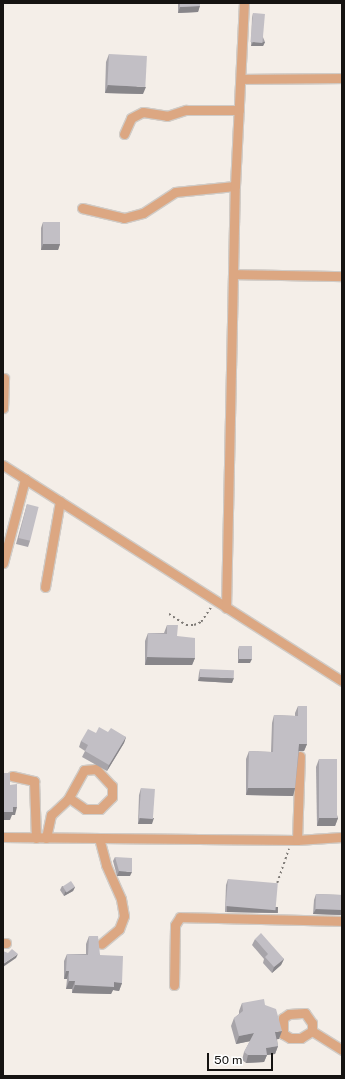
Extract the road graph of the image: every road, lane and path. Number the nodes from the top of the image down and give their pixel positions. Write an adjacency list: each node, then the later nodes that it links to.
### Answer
1 (244, 3): 2 (street)
2 (241, 78): 3 (street); 4 (street)
3 (342, 78)
4 (238, 110): 5 (street); 6 (street)
5 (124, 134)
6 (235, 186): 7 (street); 8 (street)
7 (82, 208)
8 (234, 274): 9 (street); 18 (street)
9 (342, 276)
10 (4, 378): 11 (street)
11 (3, 408)
12 (3, 465): 13 (street)
13 (25, 479): 14 (street); 15 (street)
14 (60, 501): 16 (street); 17 (street)
15 (3, 563)
16 (45, 588)
17 (215, 599): 18 (street); 19 (path)
18 (226, 608): 20 (street)
19 (169, 614)
20 (342, 681)
21 (300, 756): 29 (street)
22 (12, 776): 26 (street)
23 (69, 798): 23 (street); 27 (street)
24 (3, 837): 26 (street)
25 (342, 837): 29 (street)
26 (36, 838): 27 (street)
27 (46, 838): 28 (street)
28 (99, 838): 29 (street); 32 (street)
29 (295, 840): 30 (path)
30 (278, 888)
31 (342, 921): 33 (street)
32 (101, 944)
33 (174, 985)
34 (312, 1031): 35 (street)
35 (342, 1050)

